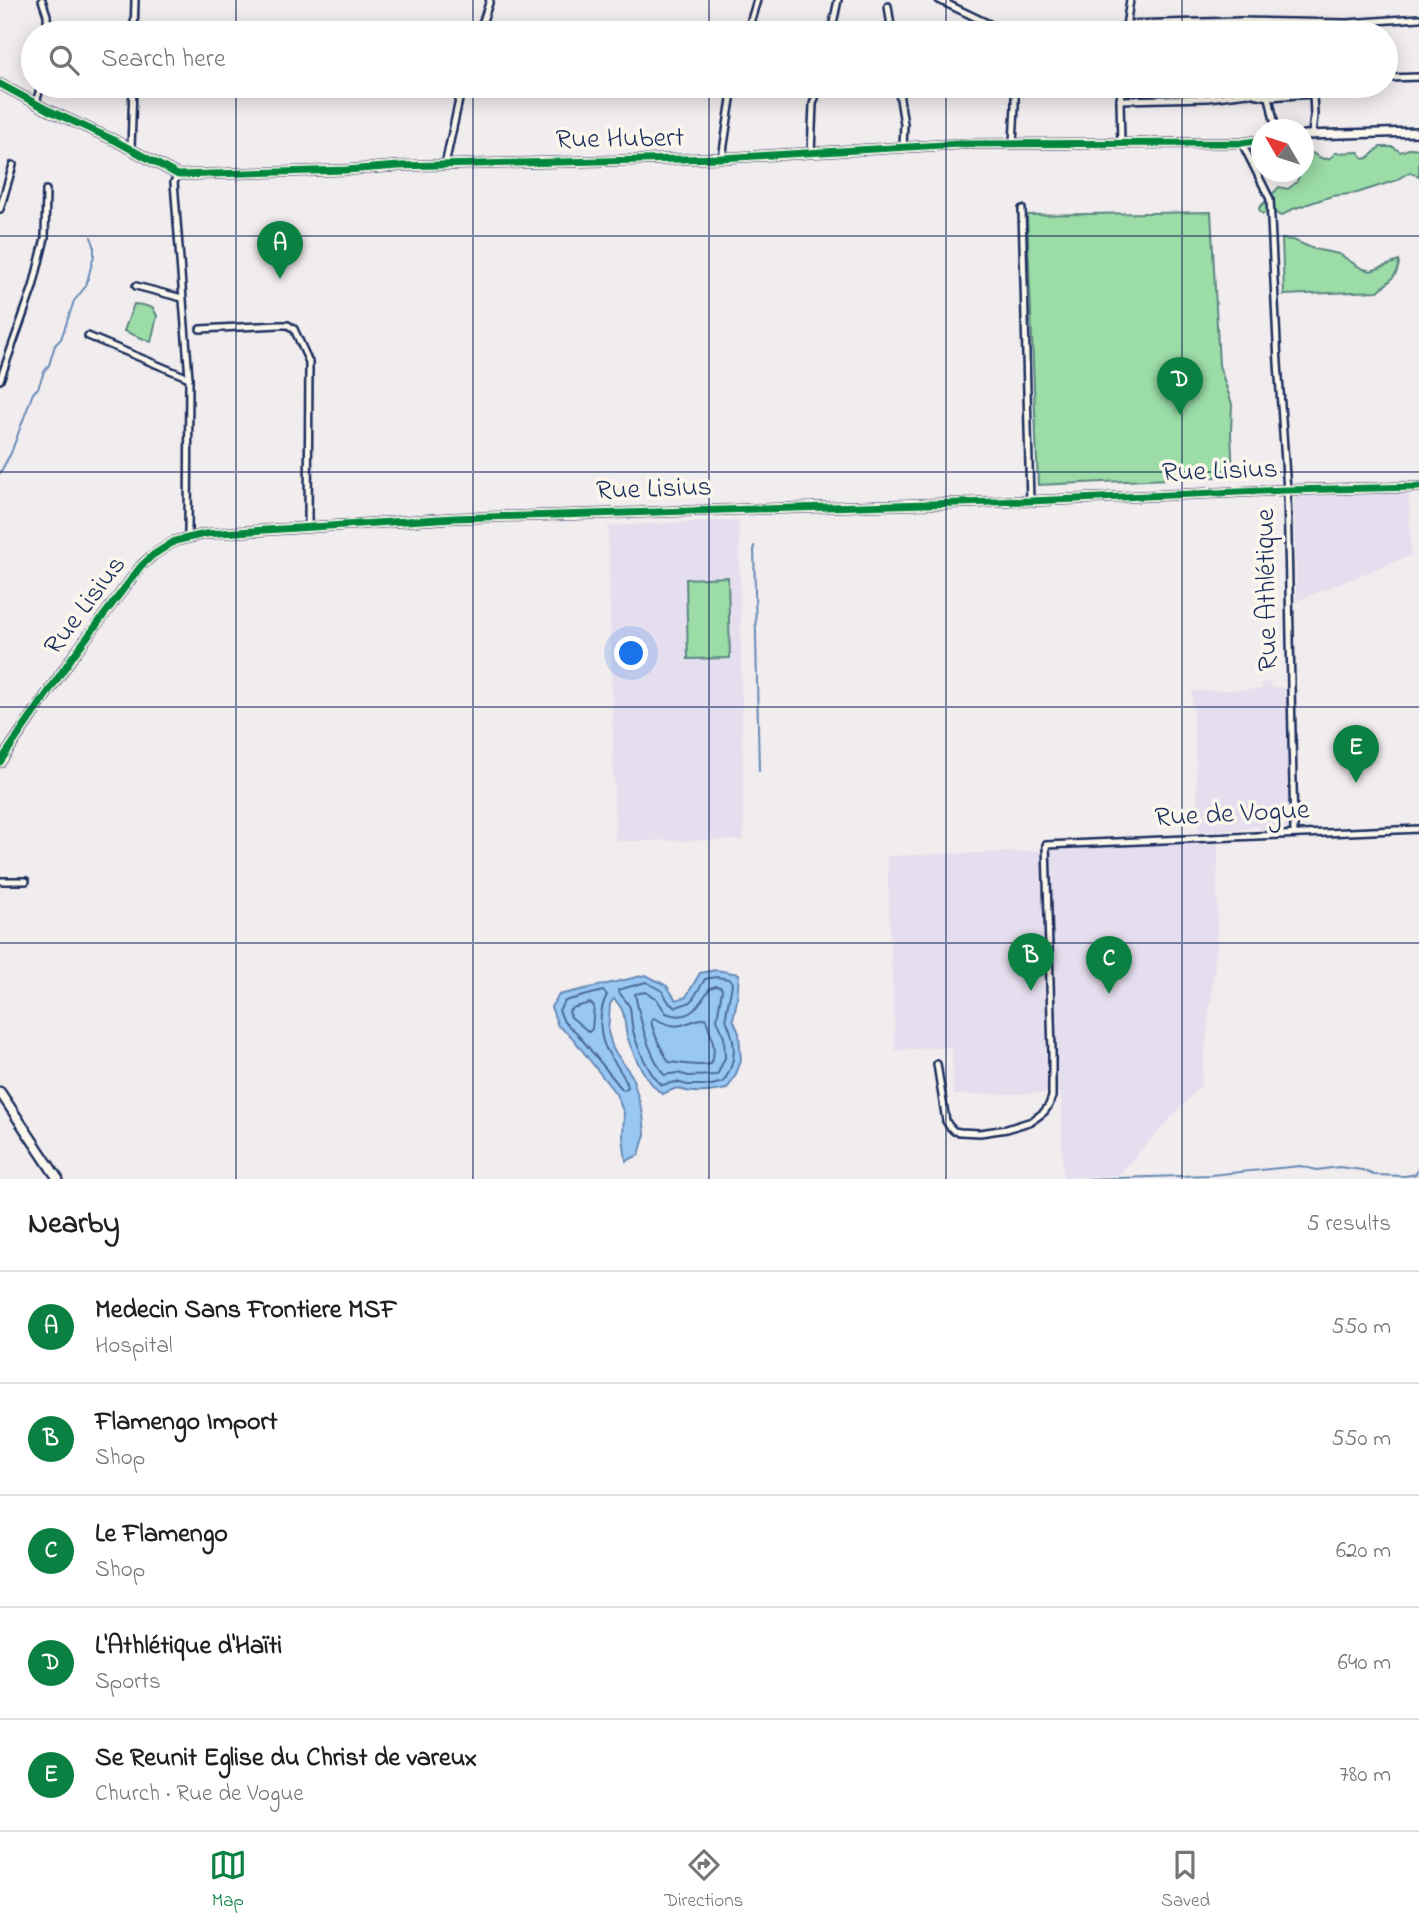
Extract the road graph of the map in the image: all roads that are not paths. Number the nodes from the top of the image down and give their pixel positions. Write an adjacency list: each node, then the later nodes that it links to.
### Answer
1 (42, 0): 10 (street)
2 (135, 0): 11 (street)
3 (491, 0): 12 (street)
4 (757, 0): 13 (street)
5 (838, 0): 14 (street)
6 (939, 0): 16 (street)
7 (1130, 0): 17 (street)
8 (888, 6): 15 (street)
9 (1419, 18): 18 (street)
10 (47, 21)
11 (134, 21)
12 (483, 21)
13 (751, 21)
14 (834, 21)
15 (890, 21)
16 (983, 21)
17 (1126, 21)
18 (1376, 21)
19 (1419, 76): 20 (street)
20 (1398, 77)
21 (0, 84): 22 (street)
22 (21, 94)
23 (28, 98): 35 (street)
24 (37, 98): 35 (street)
25 (133, 98): 45 (street)
26 (459, 98): 49 (street)
27 (731, 98): 47 (street)
28 (815, 98): 46 (street)
29 (900, 98): 44 (street)
30 (1016, 98): 42 (street)
31 (1209, 98): 34 (street)
32 (1269, 98): 36 (street)
33 (1314, 98): 37 (street)
34 (1120, 100): 41 (street)
35 (36, 102): 45 (street)
36 (1274, 119)
37 (1313, 119)
38 (1419, 132): 39 (street)
39 (1314, 135)
40 (1251, 142): 43 (street, Rue Hubert)
41 (1121, 143): 42 (street, Rue Hubert); 43 (street, Rue Hubert)
42 (1013, 144): 44 (street, Rue Hubert)
43 (1242, 144): 61 (street, Rue Athlétique)
44 (903, 147): 46 (street, Rue Hubert)
45 (131, 149): 50 (street)
46 (811, 153): 47 (street, Rue Hubert)
47 (722, 158): 49 (street, Rue Hubert)
48 (13, 165): 52 (street)
49 (445, 165): 50 (street, Rue Hubert)
50 (178, 175): 55 (street)
51 (46, 190): 59 (street)
52 (0, 209)
53 (1023, 209): 62 (street)
54 (136, 286): 55 (street)
55 (183, 298): 58 (street)
56 (200, 329): 63 (street)
57 (88, 336): 58 (street)
58 (189, 378): 64 (street)
59 (0, 380)
60 (1419, 487): 61 (street, Rue Lisius)
61 (1287, 490): 62 (street, Rue Lisius); 67 (street, Rue Athlétique)
62 (1030, 501): 63 (street, Rue Lisius)
63 (308, 527): 64 (street, Rue Lisius)
64 (188, 532): 65 (street, Rue Lisius)
65 (0, 762)
66 (1419, 829): 67 (street, Rue de Vogue)
67 (1294, 833): 70 (street, Rue de Vogue)
68 (0, 881): 69 (street)
69 (26, 881)
70 (937, 1064)
71 (0, 1091): 72 (main road)
72 (58, 1179)

